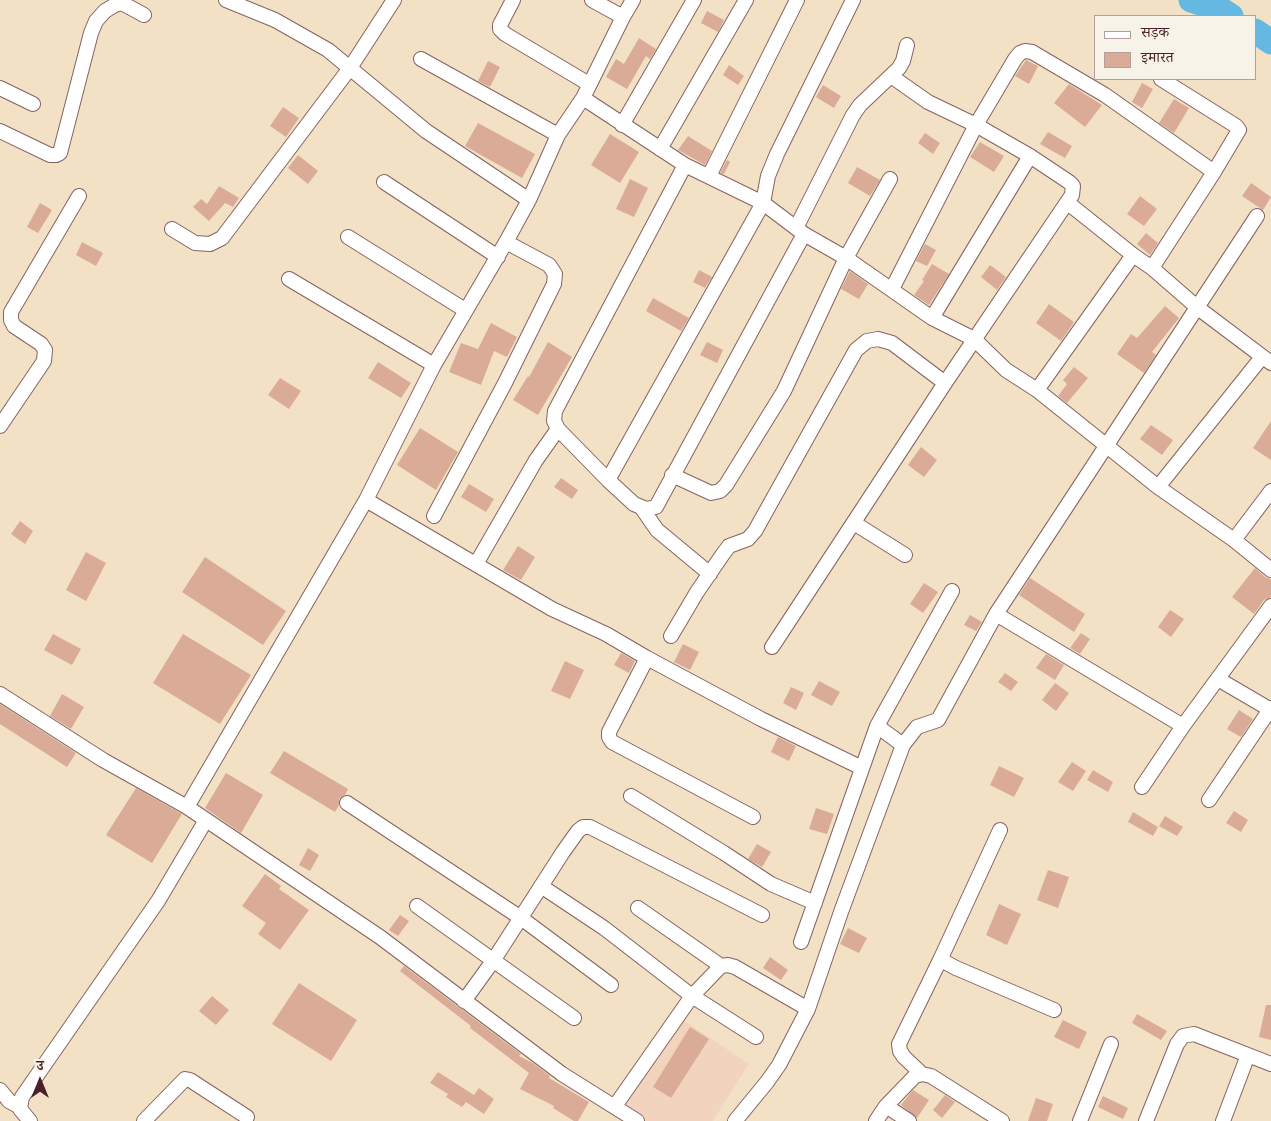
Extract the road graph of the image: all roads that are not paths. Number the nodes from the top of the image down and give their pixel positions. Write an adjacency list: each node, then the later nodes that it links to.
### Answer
1 (226, 0): 14 (street)
2 (394, 0): 14 (street)
3 (513, 0): 17 (street)
4 (592, 0): 11 (street)
5 (633, 0): 11 (street)
6 (694, 0): 21 (street)
7 (746, 0): 25 (street)
8 (797, 0): 29 (street)
9 (854, 0): 34 (street)
10 (144, 15): 23 (street)
11 (623, 17): 17 (street)
12 (906, 44): 15 (street)
13 (421, 58): 24 (street)
14 (350, 68): 33 (street); 37 (street)
15 (891, 76): 22 (street); 38 (street)
16 (1163, 80): 28 (street)
17 (589, 84): 19 (street)
18 (0, 88): 20 (street)
19 (583, 98): 21 (street); 24 (street)
20 (33, 104)
21 (622, 125): 25 (street)
22 (976, 125): 26 (street); 28 (street); 46 (street)
23 (0, 131)
24 (558, 135): 33 (street)
25 (660, 149): 27 (street)
26 (1030, 156): 35 (street); 49 (street)
27 (685, 166): 29 (street); 56 (street)
28 (1214, 172): 44 (street)
29 (709, 176): 34 (street)
30 (890, 179): 43 (street)
31 (384, 182): 42 (street)
32 (79, 196): 55 (street)
33 (529, 200): 40 (street)
34 (763, 203): 38 (street); 59 (street)
35 (1068, 203): 41 (street); 50 (street)
36 (1258, 216): 47 (street)
37 (172, 229)
38 (800, 231): 43 (street); 58 (street)
39 (348, 237): 48 (street)
40 (506, 242): 42 (street); 64 (street)
41 (1133, 255): 44 (street); 54 (street)
42 (498, 257): 48 (street)
43 (846, 258): 46 (street); 58 (street)
44 (1152, 268): 47 (street)
45 (289, 279): 52 (street)
46 (892, 289): 49 (street)
47 (1198, 308): 51 (street); 57 (street)
48 (465, 310): 52 (street)
49 (932, 318): 50 (street)
50 (974, 339): 53 (street); 54 (street)
51 (1267, 360): 60 (street)
52 (434, 365): 62 (street)
53 (945, 384): 65 (street); 70 (street)
54 (1037, 390): 57 (street)
55 (0, 426)
56 (558, 429): 59 (street); 68 (street)
57 (1106, 445): 60 (street); 73 (street)
58 (672, 475): 63 (street)
59 (608, 480): 63 (street)
60 (1158, 487): 66 (street)
61 (1271, 491): 66 (street)
62 (366, 500): 68 (street); 88 (street)
63 (641, 507): 70 (street)
64 (434, 516)
65 (854, 523): 67 (street); 75 (street)
66 (1234, 540): 69 (street)
67 (905, 555)
68 (476, 564): 76 (street)
69 (1271, 570)
70 (710, 574): 74 (street)
71 (952, 591): 80 (street)
72 (1271, 606): 77 (street)
73 (996, 614): 81 (street); 82 (street)
74 (671, 636)
75 (772, 647)
76 (647, 658): 83 (street); 89 (street)
77 (1218, 679): 79 (street); 81 (street)
78 (0, 694): 88 (street)
79 (1271, 709): 86 (street)
80 (877, 726): 82 (street); 83 (street)
81 (1183, 726): 84 (street)
82 (903, 746): 105 (street)
83 (862, 768): 93 (street)
84 (1142, 787)
85 (631, 796): 93 (street)
86 (1209, 800)
87 (347, 803): 97 (street)
88 (187, 807): 90 (street)
89 (753, 817)
90 (206, 820): 104 (street); 116 (street)
91 (1000, 830): 99 (street)
92 (541, 886): 96 (street); 97 (street); 103 (street)
93 (815, 904): 98 (street)
94 (417, 906): 100 (street)
95 (638, 908): 101 (street)
96 (762, 915)
97 (521, 918): 100 (street); 102 (street)
98 (802, 942)
99 (941, 958): 106 (street); 112 (street)
100 (493, 961): 104 (street); 107 (street)
101 (721, 966): 103 (street); 105 (street)
102 (611, 985)
103 (692, 996): 108 (street); 114 (street)
104 (464, 1001): 114 (street)
105 (808, 1008): 121 (street)
106 (1054, 1010)
107 (574, 1018)
108 (756, 1038)
109 (1111, 1044): 125 (street)
110 (1248, 1055): 111 (street); 126 (street); 127 (street)
111 (1271, 1064)
112 (922, 1074): 115 (street); 124 (street)
113 (0, 1090): 116 (street)
114 (615, 1106): 120 (street)
115 (886, 1106): 122 (street); 123 (street)
116 (20, 1107): 118 (street)
117 (248, 1117): 119 (street)
118 (30, 1121)
119 (144, 1121)
120 (638, 1121)
121 (735, 1121)
122 (876, 1121)
123 (909, 1121)
124 (1002, 1121)
125 (1080, 1121)
126 (1146, 1121)
127 (1223, 1121)

